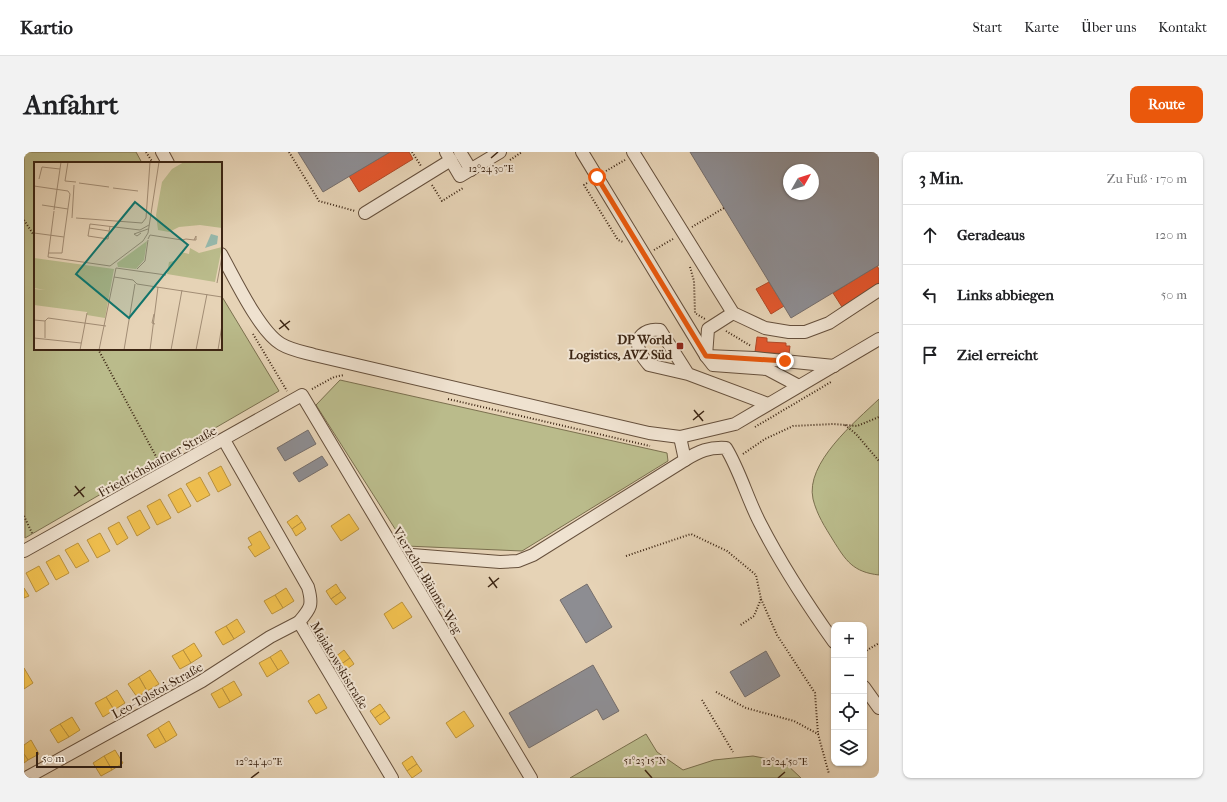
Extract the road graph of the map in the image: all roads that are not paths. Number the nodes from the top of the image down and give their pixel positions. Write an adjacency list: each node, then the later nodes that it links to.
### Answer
1 (162, 152): 7 (street)
2 (460, 152): 8 (street)
3 (500, 152): 8 (street)
4 (582, 152): 14 (street)
5 (633, 152): 12 (street)
6 (448, 156): 8 (street); 9 (street)
7 (167, 162)
8 (471, 170)
9 (365, 213)
10 (222, 256): 20 (street)
11 (879, 290): 12 (street)
12 (733, 313): 14 (street)
13 (879, 339): 15 (street)
14 (706, 356): 15 (street); 17 (street)
15 (834, 366): 17 (street)
16 (688, 374): 19 (street)
17 (799, 386): 19 (street)
18 (297, 398): 21 (street, Friedrichshafner Straße); 31 (street, Vierzehn-Bäume-Weg)
19 (768, 404): 20 (street)
20 (680, 437): 22 (street)
21 (224, 440): 23 (street, Friedrichshafner Straße); 25 (street, Majakowskistraße)
22 (685, 460): 24 (street); 26 (street)
23 (24, 551)
24 (412, 555)
25 (299, 622): 29 (street, Leo-Tolstoi-Straße); 30 (street, Majakowskistraße)
26 (831, 638)
27 (867, 691): 28 (street)
28 (879, 708)
29 (26, 778)
30 (392, 778)
31 (531, 778)

